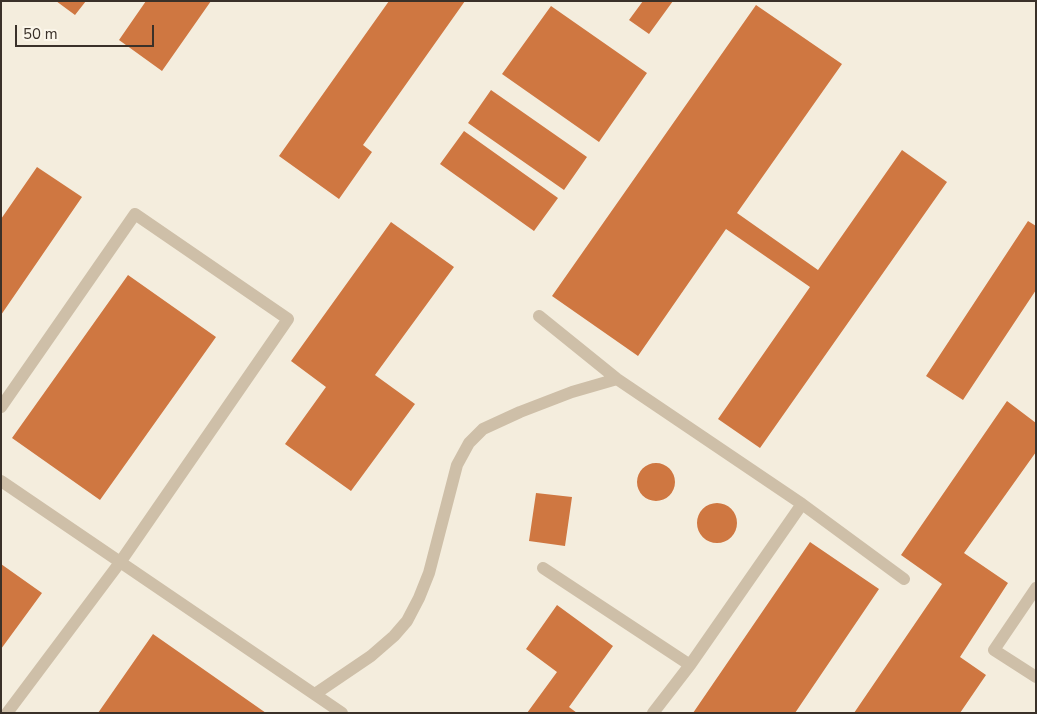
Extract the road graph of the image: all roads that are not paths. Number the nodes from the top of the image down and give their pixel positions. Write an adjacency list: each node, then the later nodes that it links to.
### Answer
1 (539, 316): 2 (lane)
2 (617, 379): 5 (lane); 12 (lane)
3 (1, 407): 6 (lane)
4 (1, 480): 6 (lane)
5 (802, 504): 8 (lane); 10 (lane)
6 (121, 562): 12 (lane); 13 (lane)
7 (543, 568): 10 (lane)
8 (904, 579)
9 (1036, 588): 11 (lane)
10 (690, 665): 15 (lane)
11 (1036, 677)
12 (316, 694): 14 (lane)
13 (7, 713)
14 (342, 713)
15 (654, 713)

